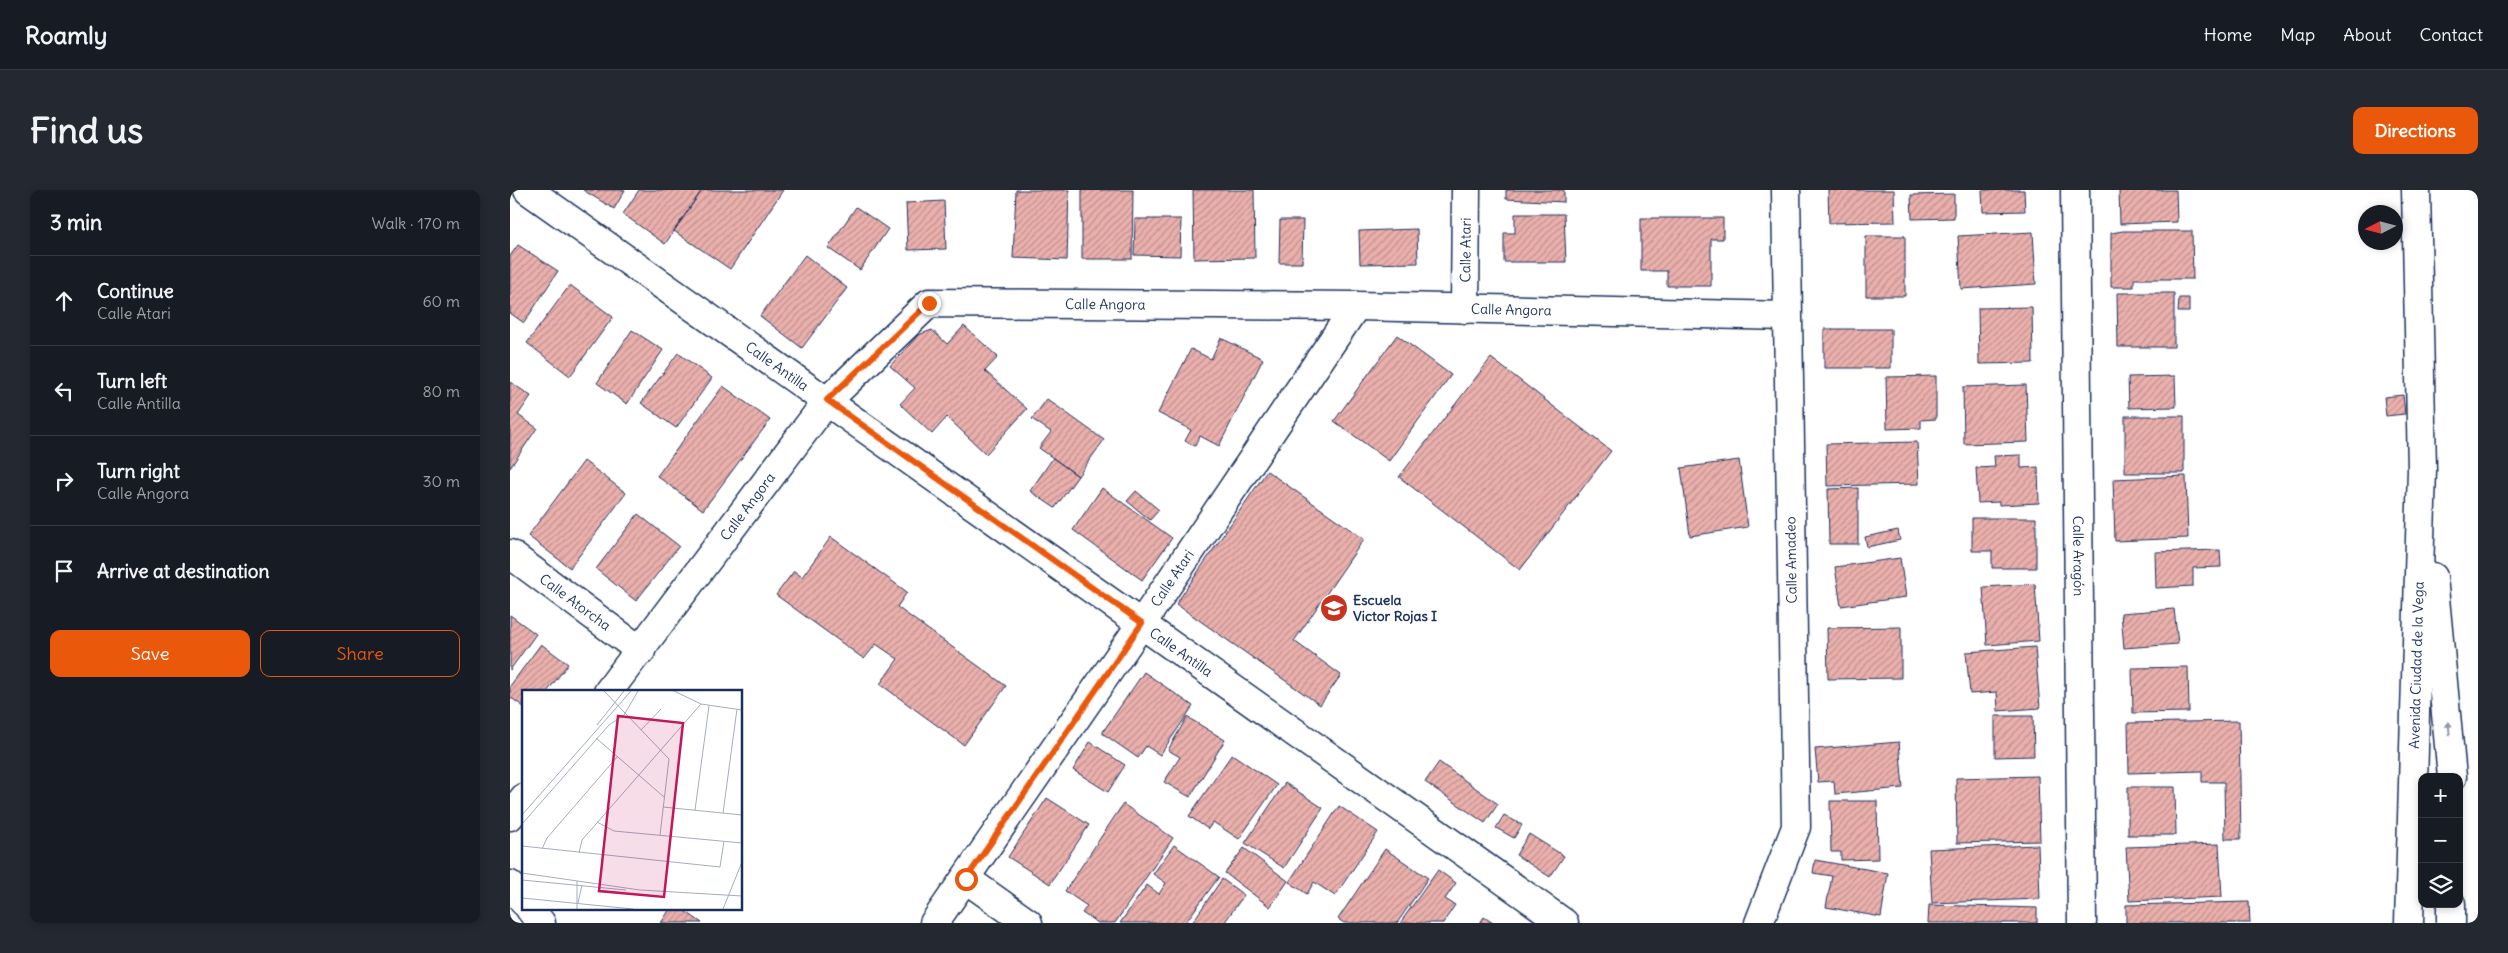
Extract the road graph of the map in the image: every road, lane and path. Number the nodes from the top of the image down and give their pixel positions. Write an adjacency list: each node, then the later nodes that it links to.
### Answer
1 (528, 190): 9 (street, Calle Antilla)
2 (1466, 190): 7 (street, Calle Atari)
3 (1786, 190): 8 (street, Calle Amadeo)
4 (2075, 190): 28 (street, Calle Aragón)
5 (2416, 190): 10 (street, Avenida Ciudad de la Vega)
6 (1356, 306): 7 (street, Calle Angora); 9 (street, Calle Angora); 12 (street, Calle Atari)
7 (1465, 309): 8 (street, Calle Angora)
8 (1787, 316): 27 (street, Calle Amadeo)
9 (827, 400): 12 (street, Calle Antilla); 13 (street, Calle Angora)
10 (2422, 469): 15 (street, Avenida Ciudad de la Vega, one-way to 10); 29 (street, Avenida Ciudad de la Vega)
11 (510, 554): 13 (street, Calle Atorcha)
12 (1142, 623): 18 (street, Calle Atari); 26 (street, Calle Antilla)
13 (641, 651): 14 (street, Calle Angora)
14 (610, 690)
15 (2452, 773)
16 (522, 801): 17 (street)
17 (510, 816)
18 (966, 879): 24 (street, Calle Atari); 25 (street)
19 (510, 885): 20 (street)
20 (522, 900)
21 (2451, 908): 30 (street)
22 (531, 910): 23 (street)
23 (541, 923)
24 (934, 923)
25 (1028, 923)
26 (1564, 923)
27 (1759, 923)
28 (2082, 923)
29 (2409, 923)
30 (2450, 923)

